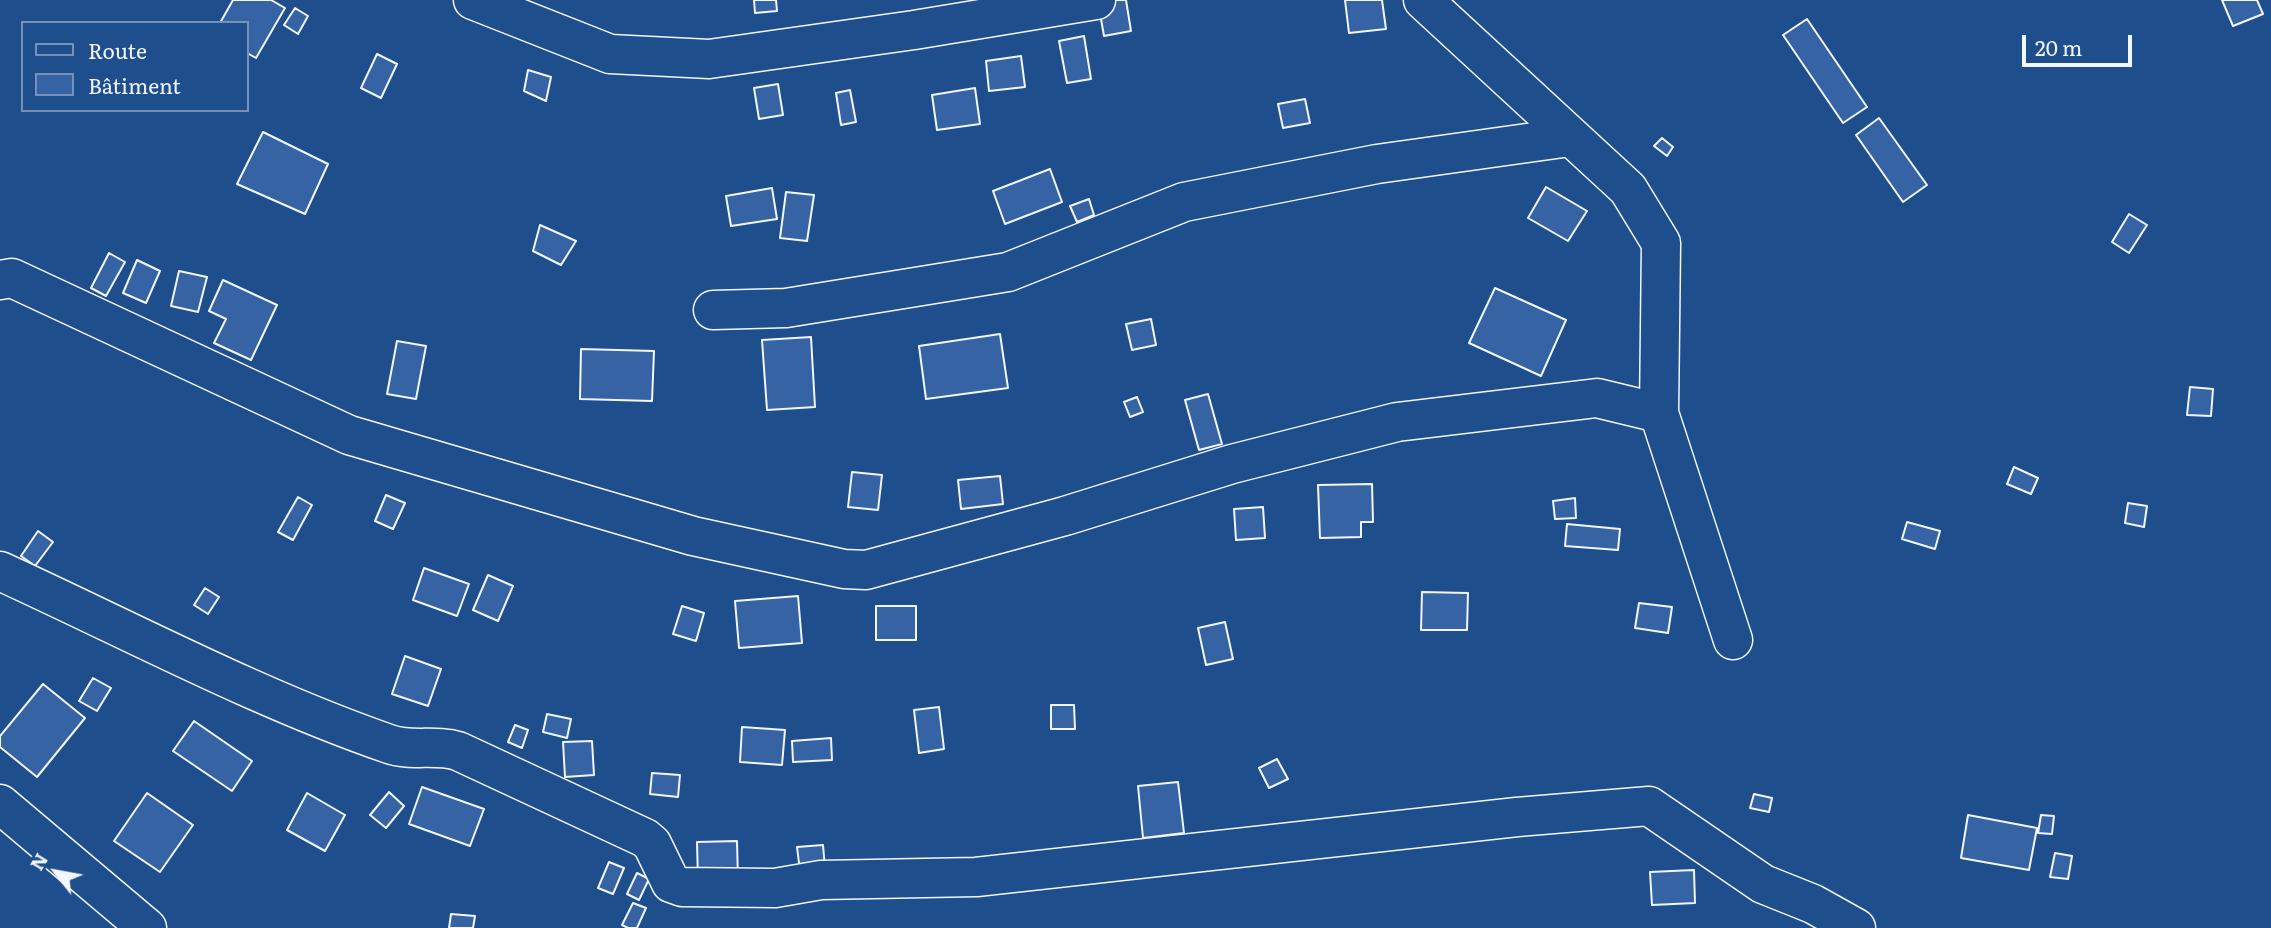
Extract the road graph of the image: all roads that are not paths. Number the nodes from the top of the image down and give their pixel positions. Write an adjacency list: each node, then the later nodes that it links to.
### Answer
1 (473, 0): 2 (street)
2 (1096, 0)
3 (1423, 0): 4 (street)
4 (1570, 137): 6 (street); 7 (street)
5 (0, 280): 7 (street)
6 (713, 310)
7 (1659, 412): 9 (street)
8 (0, 571): 12 (street)
9 (1733, 640)
10 (0, 804): 11 (street)
11 (147, 928)
12 (1856, 928)

